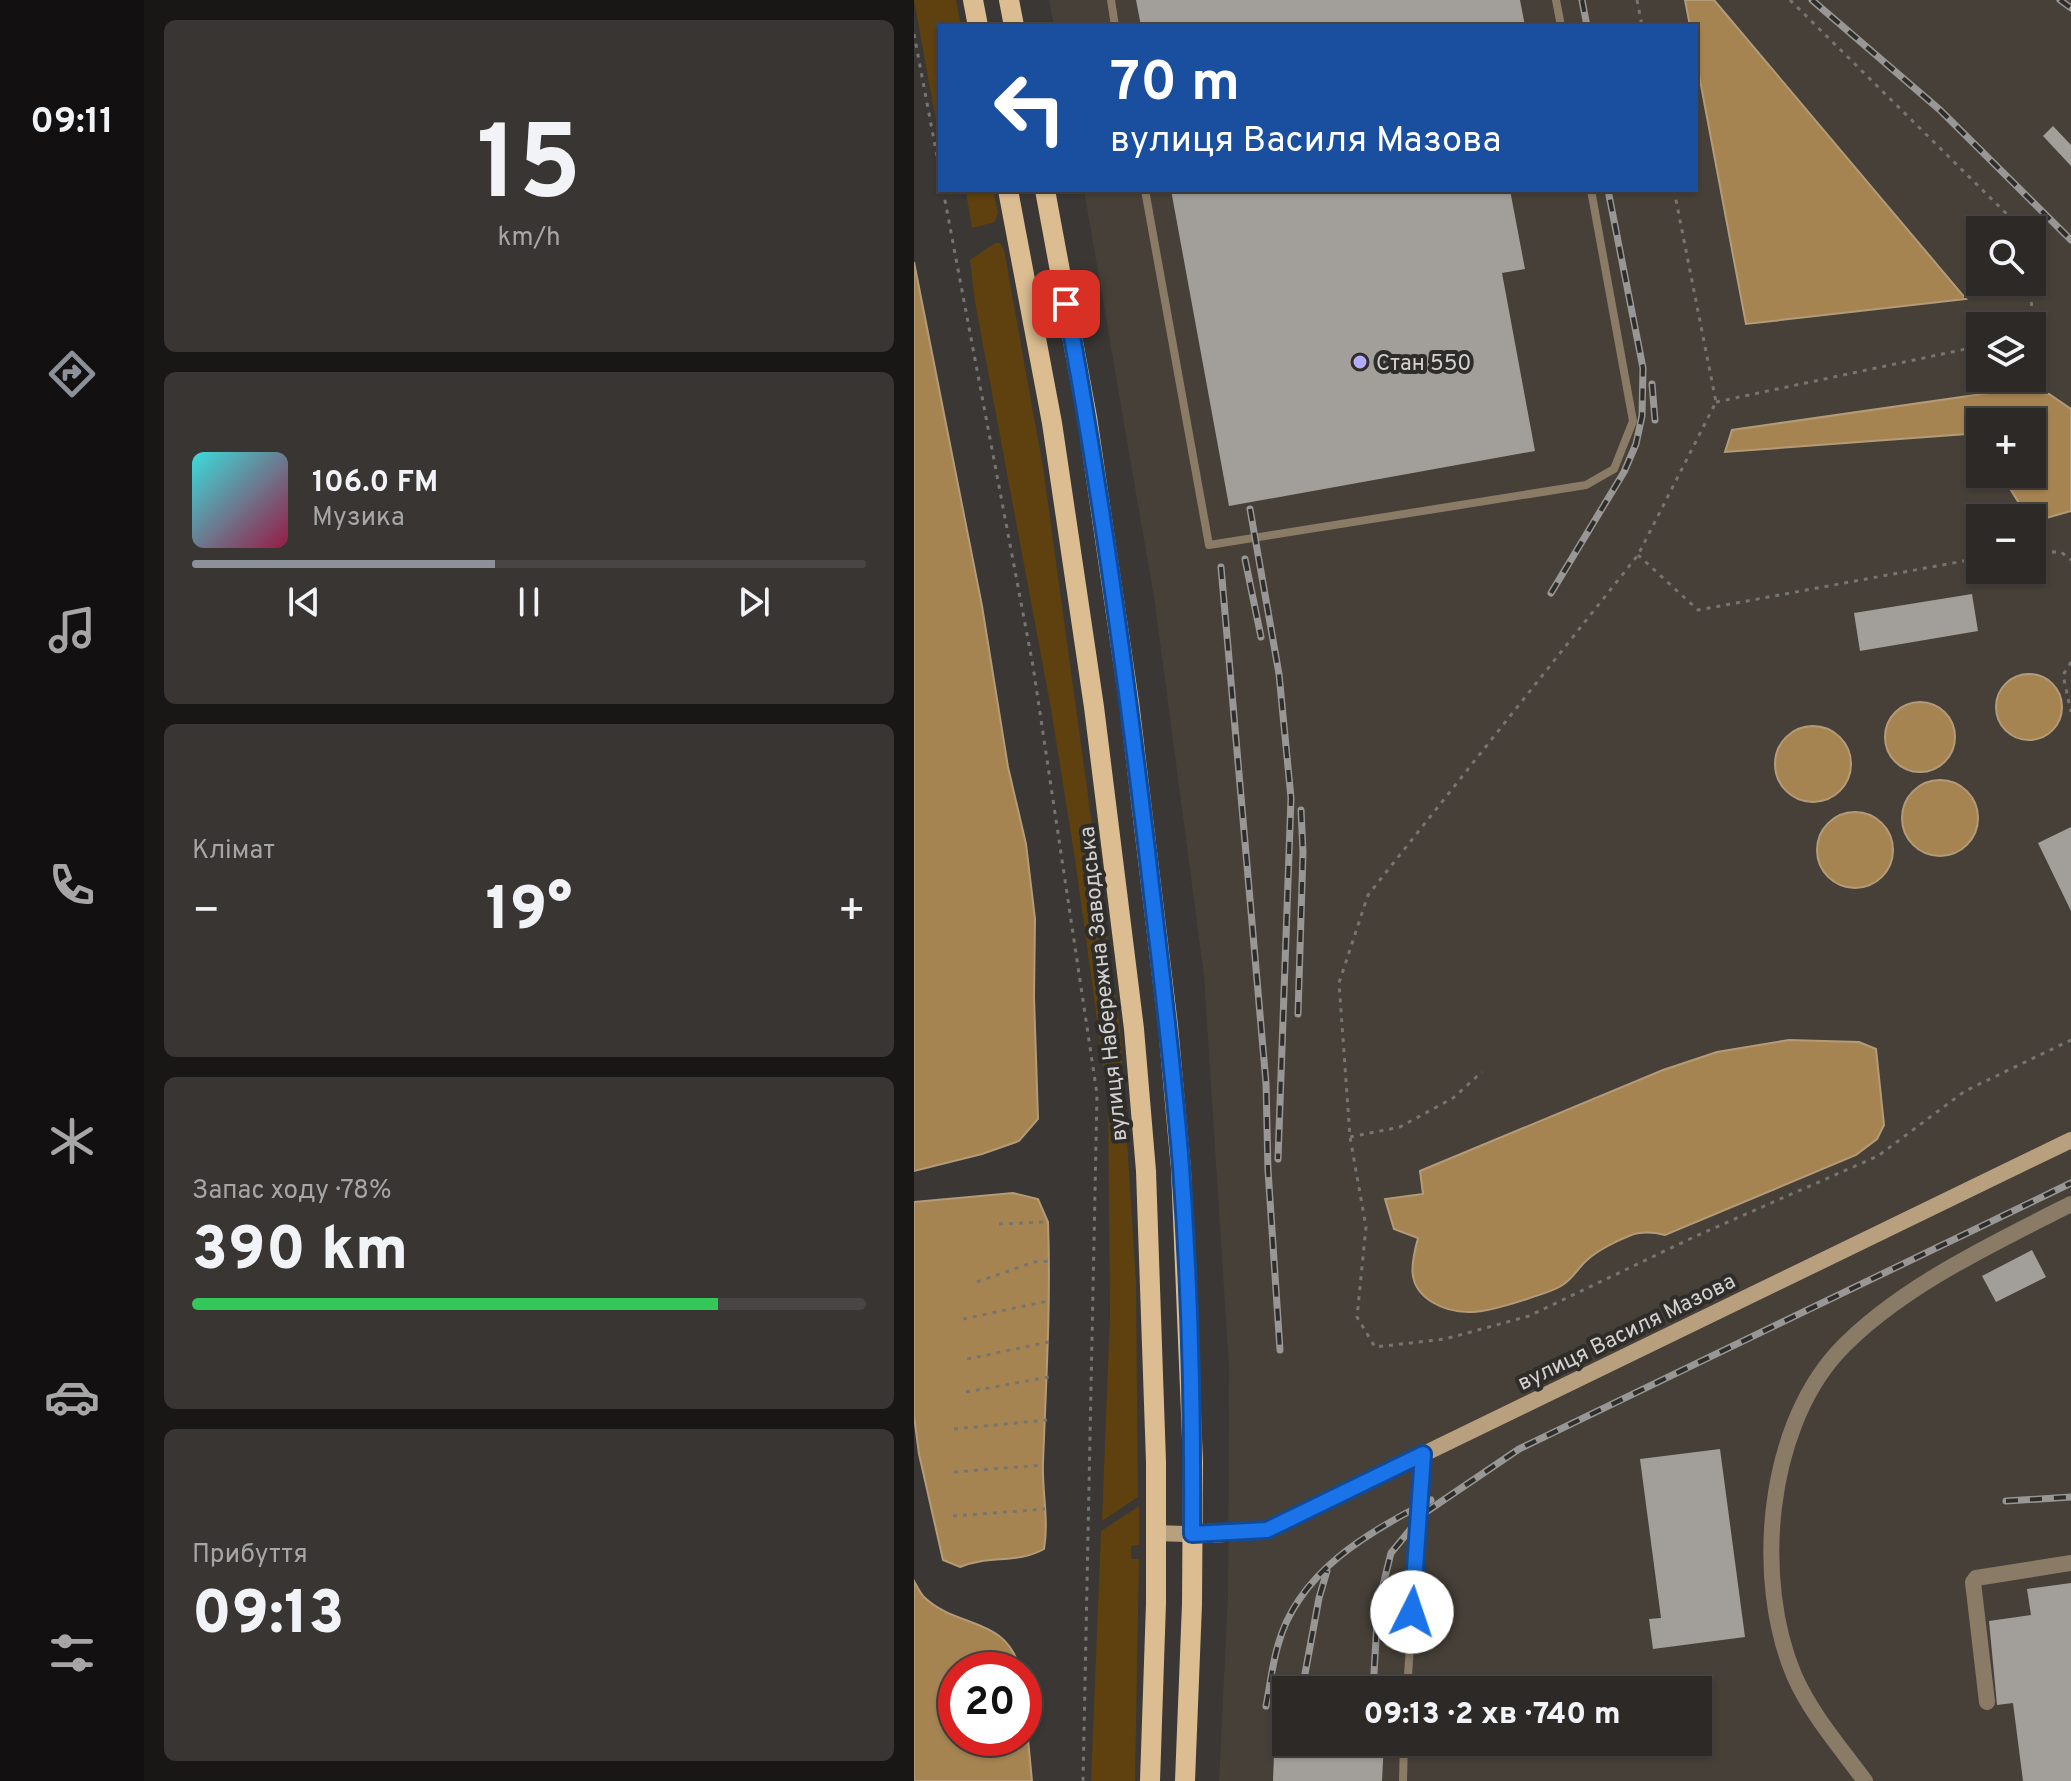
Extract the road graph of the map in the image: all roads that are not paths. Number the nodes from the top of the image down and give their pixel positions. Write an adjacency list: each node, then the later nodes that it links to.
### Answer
1 (973, 0): 5 (main road)
2 (1009, 0): 6 (main road)
3 (1111, 0): 7 (lane)
4 (1556, 0): 8 (lane)
5 (978, 24)
6 (1014, 24)
7 (1115, 24)
8 (1561, 24)
9 (1008, 192): 16 (main road, вулиця Набережна Заводська)
10 (1045, 192): 17 (main road)
11 (1145, 192): 12 (lane)
12 (1591, 192)
13 (2071, 1140): 15 (street, вулиця Василя Мазова)
14 (2071, 1204): 25 (street)
15 (1423, 1454): 17 (street, вулиця Василя Мазова); 19 (lane)
16 (1156, 1533): 17 (street, вулиця Василя Мазова); 22 (main road, вулиця Набережна Заводська)
17 (1192, 1534): 23 (main road)
18 (2071, 1563): 20 (street)
19 (1408, 1676)
20 (1987, 1702)
21 (1404, 1756): 24 (lane)
22 (1150, 1781)
23 (1185, 1781)
24 (1403, 1781)
25 (1865, 1781)

